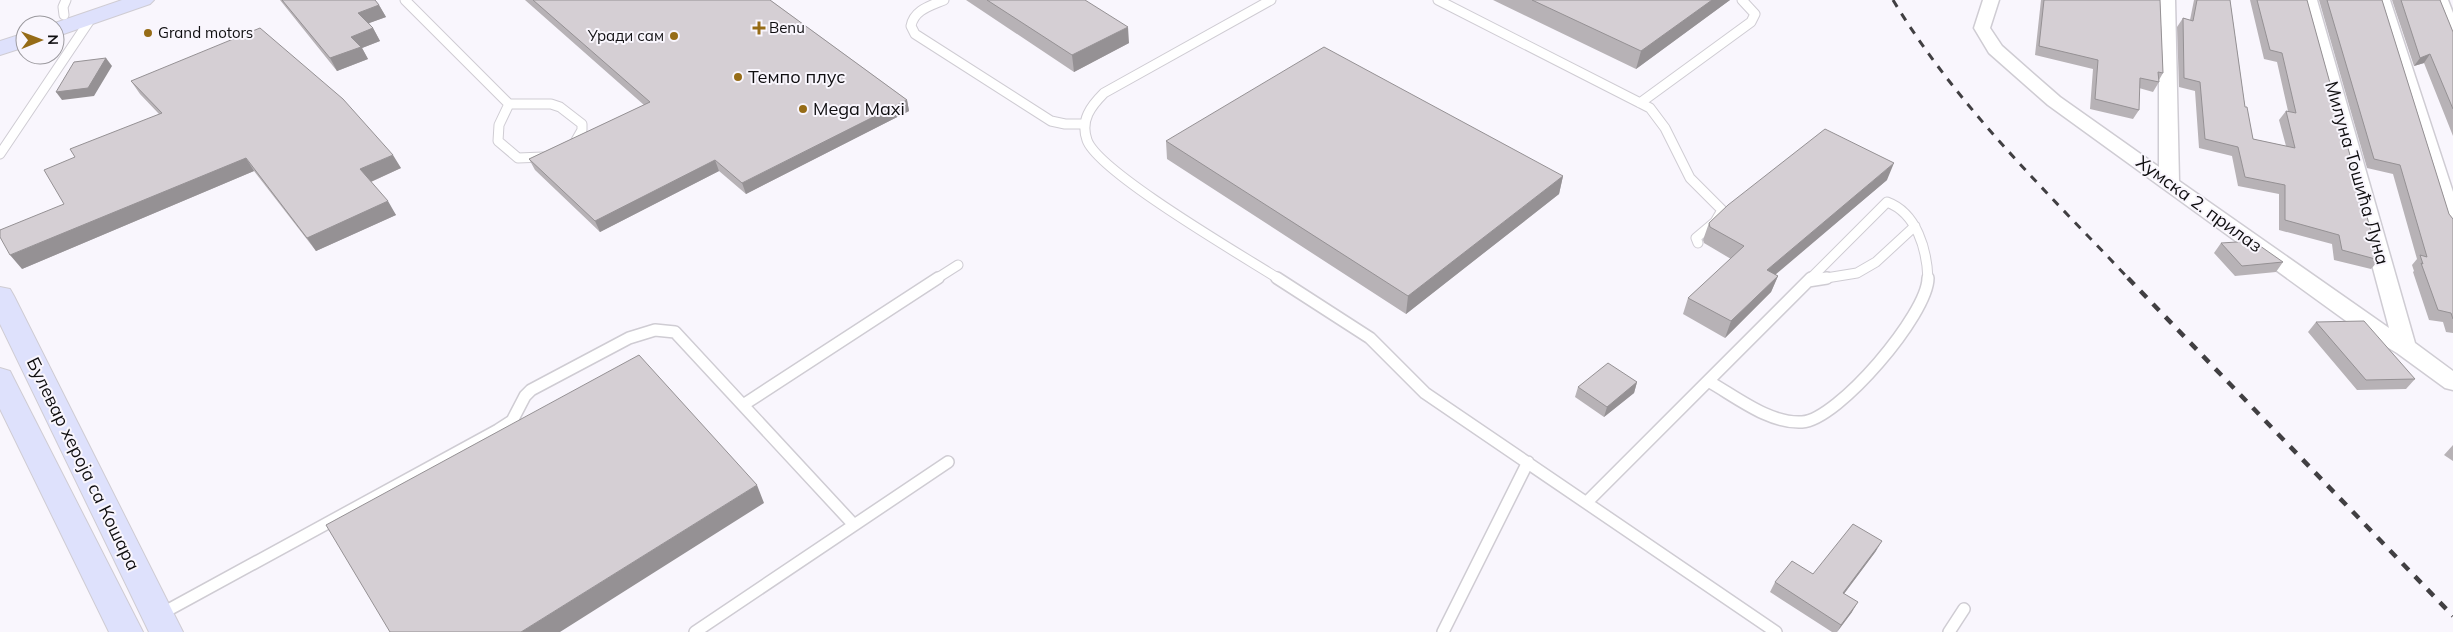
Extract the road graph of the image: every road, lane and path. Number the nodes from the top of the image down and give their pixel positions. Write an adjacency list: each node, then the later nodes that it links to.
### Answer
1 (108, 0): 13 (main road)
2 (143, 0): 15 (main road)
3 (405, 0): 22 (lane)
4 (944, 0): 23 (lane)
5 (1271, 0): 23 (lane)
6 (1438, 0): 21 (lane)
7 (1742, 0): 21 (lane)
8 (1991, 0): 27 (street, Хумска 2. прилаз)
9 (2168, 0): 27 (street)
10 (2309, 0): 34 (street, Милуна Тошића Луна)
11 (2382, 0): 28 (street)
12 (2440, 0): 18 (street)
13 (61, 15)
14 (65, 15): 15 (main road)
15 (92, 17): 25 (lane)
16 (15, 31): 17 (main road)
17 (0, 36)
18 (2453, 36)
19 (15, 43): 20 (main road)
20 (0, 48)
21 (1640, 103): 30 (lane)
22 (510, 104): 24 (lane); 26 (lane)
23 (1084, 124): 40 (lane)
24 (564, 150)
25 (0, 154)
26 (555, 154)
27 (2169, 183): 34 (street, Хумска 2. прилаз)
28 (2453, 222)
29 (1915, 226): 32 (lane); 32 (lane); 36 (lane)
30 (1698, 244)
31 (958, 265): 38 (lane)
32 (1808, 281): 36 (lane)
33 (0, 296): 44 (main road, Булевар хероја са Кошара)
34 (2405, 347): 37 (street, Хумска 2. прилаз)
35 (0, 379): 45 (main road, Булевар хероја са Кошара)
36 (1708, 381): 41 (lane)
37 (2453, 382)
38 (743, 405): 42 (lane); 44 (lane)
39 (948, 462): 42 (lane)
40 (1528, 462): 41 (lane); 47 (lane)
41 (1587, 502): 48 (lane)
42 (854, 525): 46 (lane)
43 (1964, 609): 49 (lane)
44 (162, 624)
45 (126, 632)
46 (695, 632)
47 (1442, 632)
48 (1776, 632)
49 (1949, 632)

